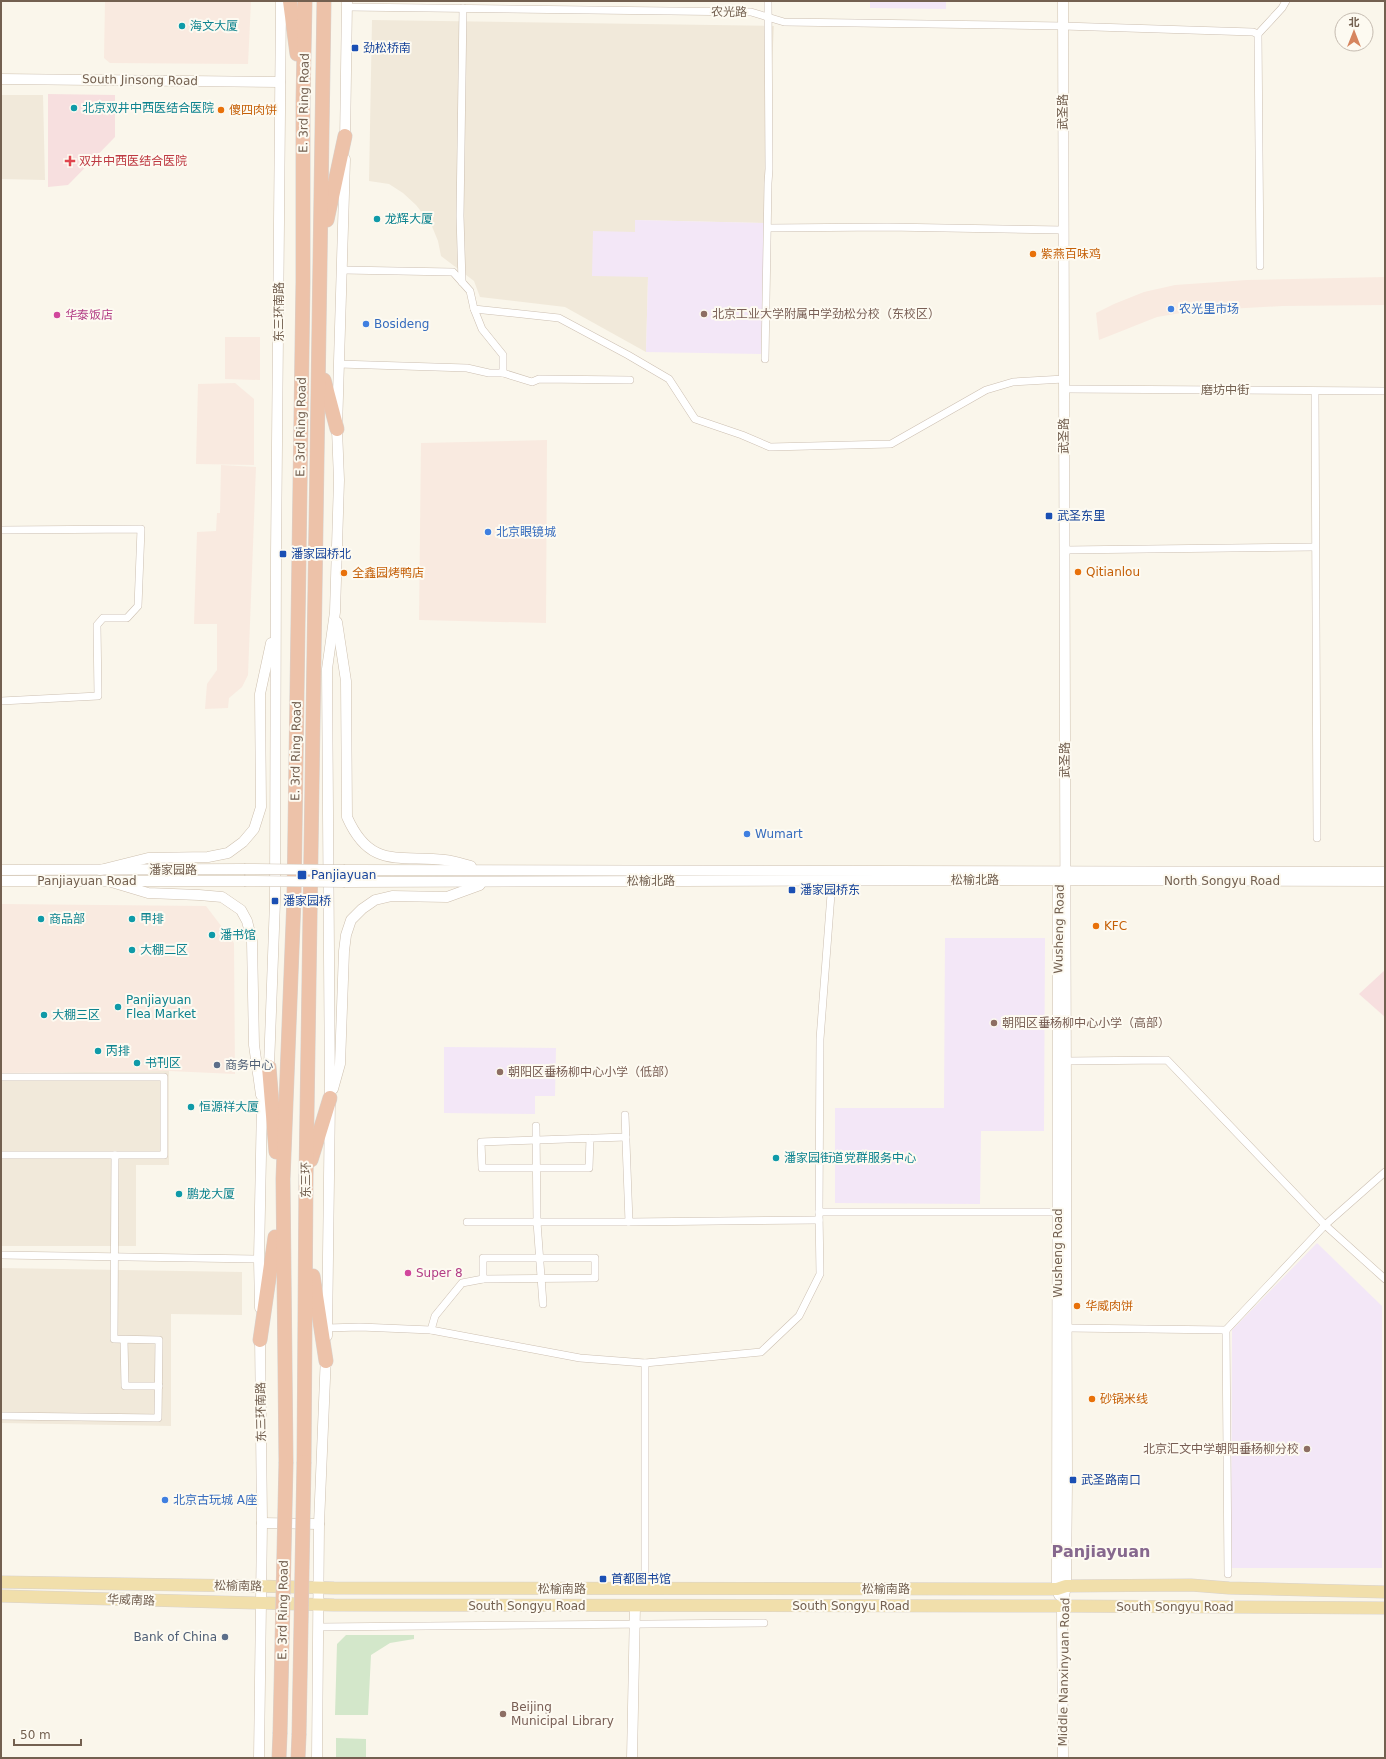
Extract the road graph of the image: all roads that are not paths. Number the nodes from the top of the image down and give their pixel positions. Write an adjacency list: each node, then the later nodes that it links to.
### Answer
1 (281, 1): 14 (street, 东三环南路)
2 (290, 1): 15 (highway)
3 (305, 1): 15 (highway, E. 3rd Ring Road)
4 (324, 1): 19 (highway, E. 3rd Ring Road)
5 (768, 1): 10 (street)
6 (1063, 1): 11 (street, 武圣路)
7 (1286, 1): 12 (street)
8 (347, 4): 9 (street, 农光路); 16 (street)
9 (459, 6): 10 (street, 农光路); 22 (street)
10 (768, 17): 11 (street, 农光路); 17 (street)
11 (1063, 26): 12 (street, 农光路); 18 (street, 武圣路)
12 (1258, 34): 20 (street)
13 (1, 79): 14 (street, South Jinsong Road)
14 (280, 82): 37 (street, 东三环南路)
15 (303, 102): 53 (highway, E. 3rd Ring Road)
16 (345, 136): 19 (highway); 21 (street)
17 (768, 228): 18 (street); 24 (street)
18 (1064, 230): 29 (street, 武圣路)
19 (320, 250): 25 (highway, E. 3rd Ring Road)
20 (1260, 266)
21 (343, 270): 22 (street); 26 (street)
22 (462, 282): 23 (street)
23 (474, 309): 27 (street); 29 (street, 磨坊中街)
24 (765, 359)
25 (319, 363): 32 (highway); 52 (highway, E. 3rd Ring Road)
26 (339, 364): 27 (street); 32 (street)
27 (503, 373): 28 (street)
28 (630, 380)
29 (1064, 384): 30 (street, 磨坊中街); 35 (street, 武圣路)
30 (1315, 391): 31 (street, 磨坊中街); 34 (street)
31 (1385, 391)
32 (337, 429): 36 (street)
33 (1, 530): 38 (street)
34 (1315, 547): 35 (street); 39 (street)
35 (1065, 550): 45 (street, 武圣路)
36 (335, 612): 43 (street); 57 (street)
37 (276, 623): 41 (street); 55 (street, 东三环南路)
38 (1, 701)
39 (1317, 838)
40 (1, 870): 41 (street, 潘家园路)
41 (100, 870): 42 (street, 潘家园路, bridge)
42 (345, 870): 43 (street, 松榆北路)
43 (487, 870): 45 (street, 松榆北路)
44 (1385, 872): 45 (street, North Songyu Road)
45 (1063, 877): 48 (street, 松榆北路); 49 (street, North Songyu Road); 54 (street, Wusheng Road); 72 (street, Wusheng Road)
46 (108, 881): 47 (street, Panjiayuan Road); 50 (street, Panjiayuan Road); 58 (street)
47 (244, 881): 51 (street, 松榆北路, bridge)
48 (832, 881): 51 (street, 松榆北路); 71 (street)
49 (1385, 881)
50 (1, 882)
51 (488, 882): 57 (street)
52 (311, 897): 68 (highway, 东三环)
53 (294, 898): 69 (highway, 东三环)
54 (1066, 1061): 77 (street); 88 (street, Wusheng Road)
55 (269, 1067): 58 (street, 东三环南路); 69 (highway)
56 (1, 1077): 65 (street)
57 (330, 1098): 68 (highway); 87 (street)
58 (262, 1102): 82 (street, 东三环南路)
59 (625, 1115): 61 (street)
60 (536, 1126): 63 (street)
61 (626, 1137): 62 (street); 76 (street)
62 (590, 1138): 63 (street); 66 (street)
63 (536, 1140): 66 (street); 66 (street)
64 (1, 1155): 65 (street)
65 (115, 1155): 80 (street)
66 (536, 1167): 75 (street)
67 (1385, 1172): 77 (street)
68 (306, 1178): 78 (highway, 东三环)
69 (283, 1180): 70 (highway, 东三环)
70 (283, 1212): 92 (highway); 97 (highway, 东三环)
71 (819, 1212): 72 (street); 73 (street)
72 (1058, 1212): 104 (street, Wusheng Road)
73 (819, 1220): 76 (street); 94 (street)
74 (467, 1222): 75 (street)
75 (537, 1222): 76 (street); 81 (street)
76 (629, 1222)
77 (1325, 1225): 85 (street); 90 (street)
78 (307, 1236): 93 (highway); 98 (highway, 东三环)
79 (1, 1255): 80 (street)
80 (115, 1257): 82 (street); 91 (street)
81 (540, 1258): 83 (street); 84 (street); 84 (street)
82 (259, 1259): 92 (street, 东三环南路)
83 (483, 1279): 84 (street); 89 (street)
84 (541, 1279): 86 (street)
85 (1385, 1279)
86 (543, 1304)
87 (327, 1328): 89 (street); 93 (street)
88 (1067, 1328): 90 (street); 104 (street, Wusheng Road)
89 (431, 1330): 94 (street)
90 (1226, 1330): 101 (street)
91 (124, 1340): 95 (street); 95 (street)
92 (260, 1340): 99 (street, 东三环南路)
93 (326, 1361): 100 (street)
94 (645, 1363): 106 (street)
95 (159, 1386): 96 (street)
96 (1, 1416)
97 (286, 1462): 118 (highway, E. 3rd Ring Road, bridge)
98 (304, 1462): 119 (highway, E. 3rd Ring Road, bridge)
99 (262, 1522): 100 (street); 103 (street, 东三环南路)
100 (319, 1524): 105 (street)
101 (1228, 1574)
102 (1, 1582): 103 (main road, 松榆南路)
103 (261, 1586): 105 (main road, 松榆南路); 109 (street, 东三环南路)
104 (1062, 1587): 106 (main road, 松榆南路); 107 (main road, South Songyu Road); 112 (street, Middle Nanxinyuan Road)
105 (318, 1588): 106 (main road, 松榆南路); 110 (street)
106 (645, 1590)
107 (1385, 1592)
108 (1, 1596): 109 (main road, 华威南路)
109 (261, 1603): 110 (main road, 华威南路); 117 (street, 东三环南路)
110 (318, 1605): 111 (main road, South Songyu Road); 116 (street)
111 (635, 1606): 112 (main road, South Songyu Road); 115 (street)
112 (1062, 1606): 113 (main road, South Songyu Road); 122 (street, Middle Nanxinyuan Road)
113 (1385, 1608)
114 (764, 1623): 115 (street)
115 (635, 1624): 116 (street); 121 (street)
116 (318, 1626): 120 (street)
117 (259, 1758)
118 (279, 1758)
119 (298, 1758)
120 (317, 1758)
121 (632, 1758)
122 (1063, 1758)

